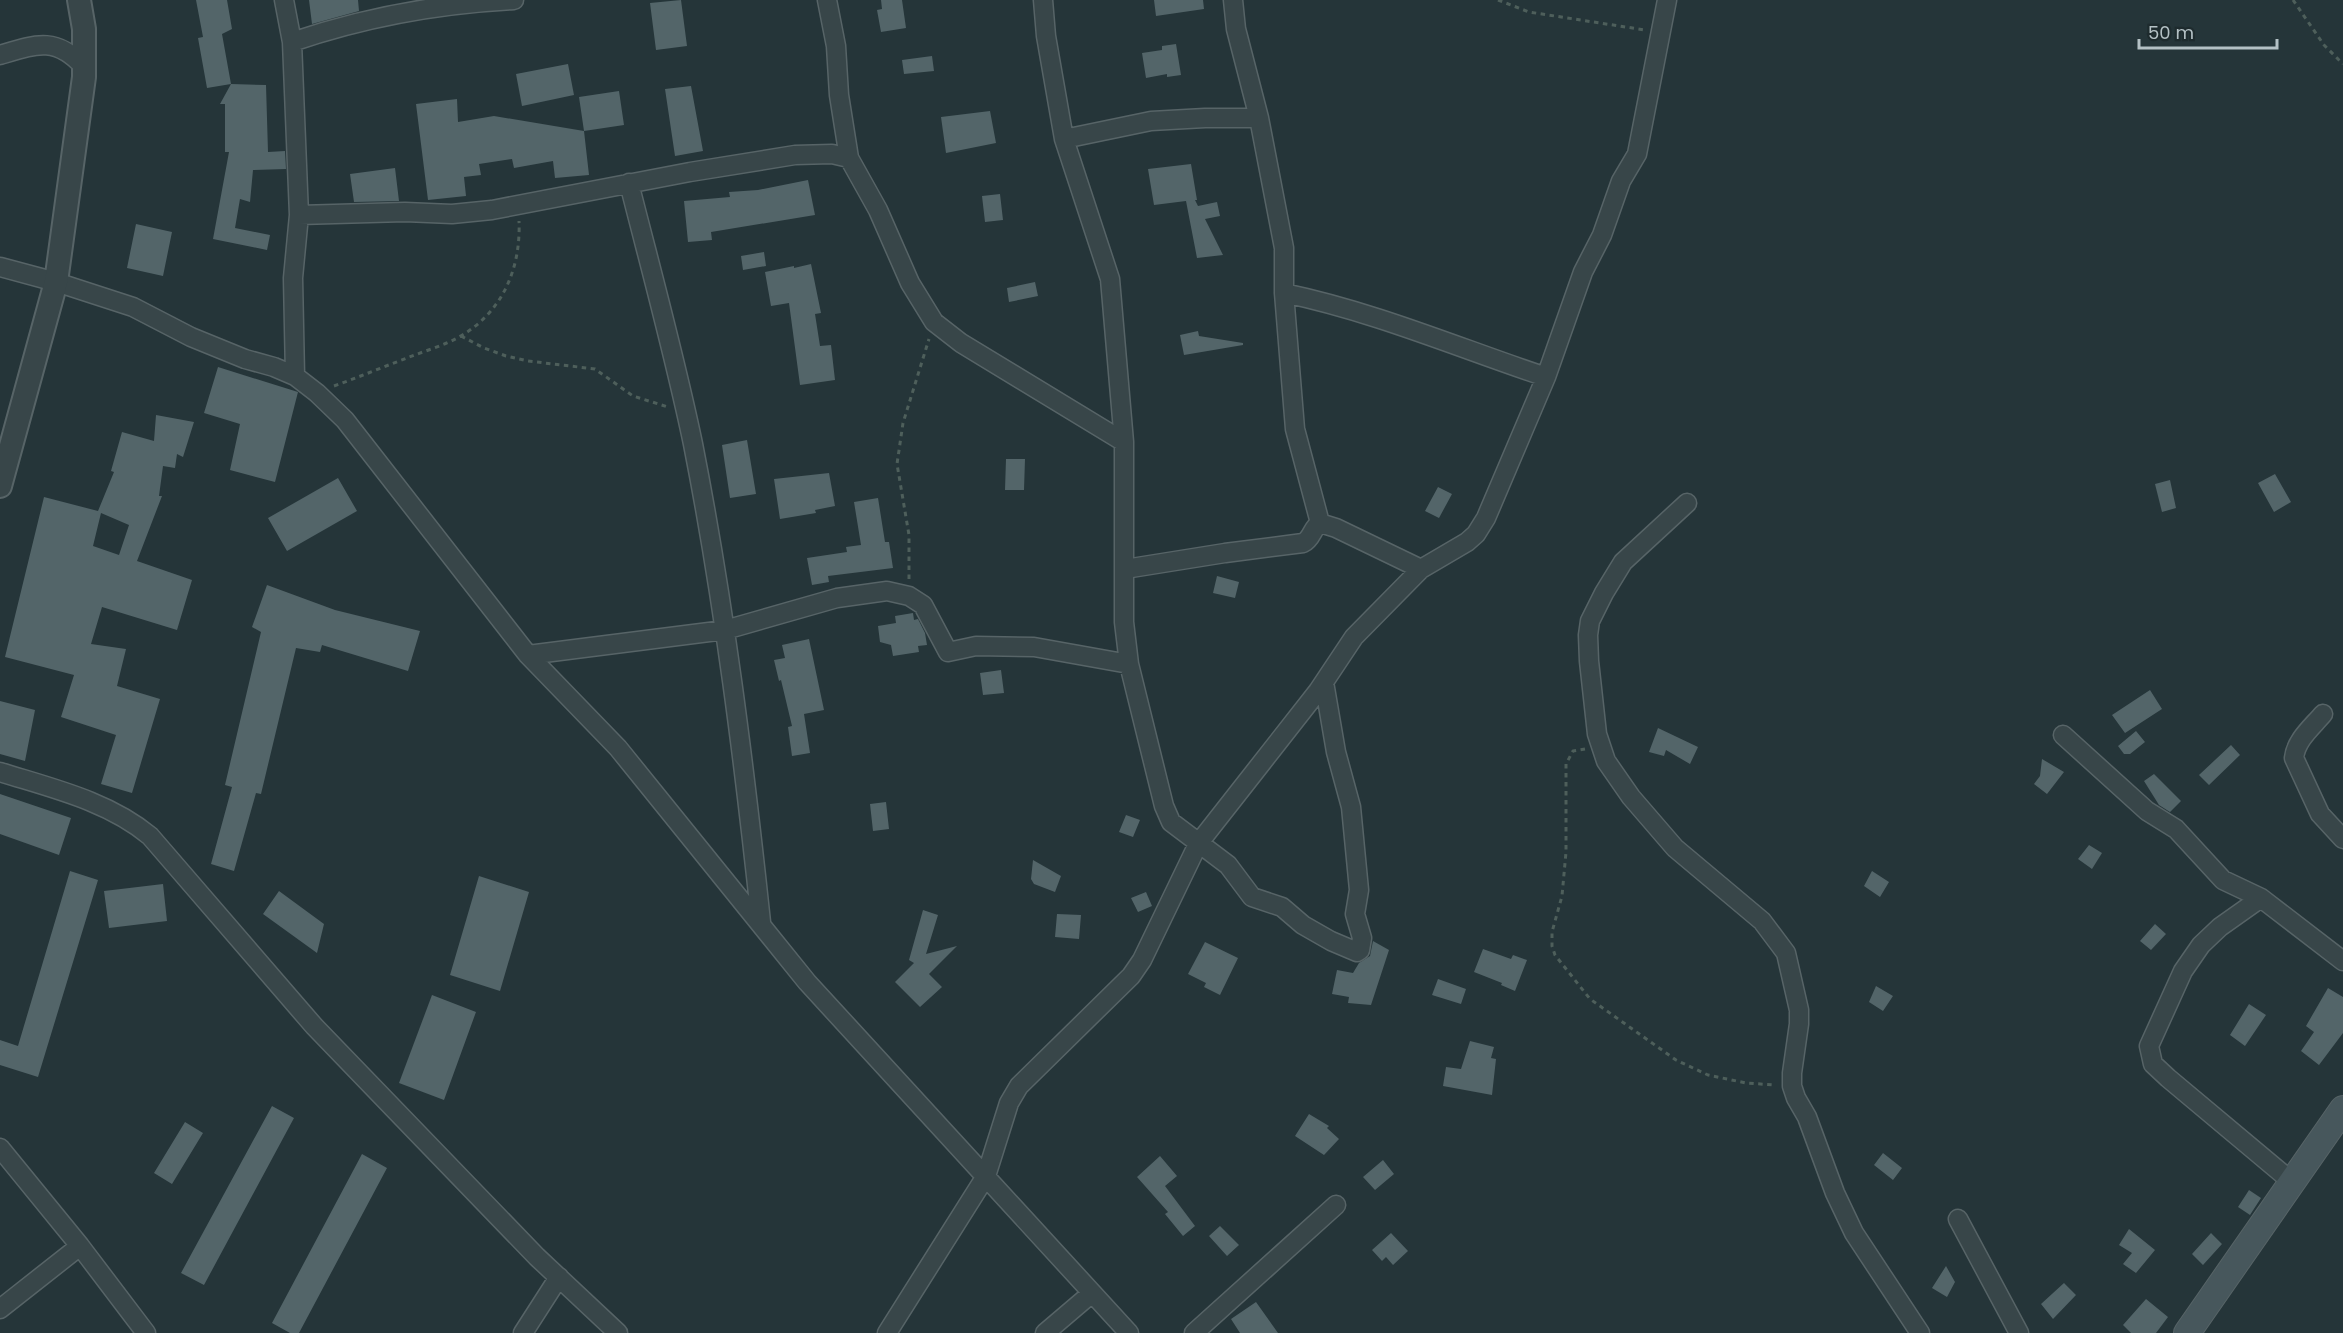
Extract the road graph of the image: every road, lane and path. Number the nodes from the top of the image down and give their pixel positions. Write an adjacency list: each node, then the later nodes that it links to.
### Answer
1 (79, 0): 14 (street)
2 (284, 0): 11 (street)
3 (514, 0): 11 (street)
4 (827, 0): 17 (street)
5 (1043, 0): 16 (street)
6 (1233, 0): 15 (street)
7 (1498, 0): 10 (path)
8 (1666, 0): 10 (street)
9 (2293, 0): 13 (path)
10 (1661, 32): 27 (street)
11 (292, 42): 20 (street)
12 (0, 55): 14 (street)
13 (2343, 64)
14 (84, 67): 22 (street)
15 (1259, 118): 16 (street); 23 (street)
16 (1064, 139): 30 (street)
17 (849, 158): 18 (street); 24 (street)
18 (629, 183): 19 (street); 29 (street)
19 (519, 204): 20 (street); 25 (path)
20 (299, 215): 26 (street)
21 (0, 267): 22 (street)
22 (56, 282): 26 (street); 31 (street)
23 (1284, 293): 27 (street); 34 (street)
24 (934, 321): 30 (street); 37 (path)
25 (461, 336): 28 (path); 29 (path)
26 (295, 376): 28 (street)
27 (1546, 377): 35 (street)
28 (317, 393): 39 (street)
29 (686, 411): 38 (street)
30 (1124, 442): 36 (street)
31 (5, 443): 32 (street)
32 (0, 486)
33 (1687, 503): 44 (street)
34 (1320, 523): 35 (street); 36 (street)
35 (1421, 569): 41 (street)
36 (1125, 570): 40 (street)
37 (909, 596): 38 (street); 40 (street)
38 (725, 630): 39 (street); 49 (street)
39 (528, 655): 49 (street)
40 (1129, 664): 47 (street)
41 (1324, 682): 47 (street); 47 (street)
42 (2323, 714): 46 (street)
43 (2063, 735): 48 (street)
44 (1603, 753): 51 (street); 51 (path)
45 (0, 772): 59 (street)
46 (2343, 839)
47 (1198, 844): 54 (street)
48 (2261, 898): 50 (street); 55 (street)
49 (761, 923): 54 (street)
50 (2343, 961)
51 (1792, 1086): 69 (street)
52 (2343, 1109): 55 (main road)
53 (0, 1148): 58 (street)
54 (986, 1176): 60 (street); 65 (street)
55 (2291, 1181): 71 (main road)
56 (1336, 1204): 68 (street)
57 (1958, 1219): 70 (street)
58 (80, 1246): 61 (street); 62 (street)
59 (559, 1277): 63 (street); 64 (street)
60 (1092, 1293): 66 (street); 67 (street)
61 (0, 1309)
62 (146, 1333)
63 (522, 1333)
64 (618, 1333)
65 (886, 1333)
66 (1045, 1333)
67 (1129, 1333)
68 (1194, 1333)
69 (1920, 1333)
70 (2019, 1333)
71 (2187, 1333)

